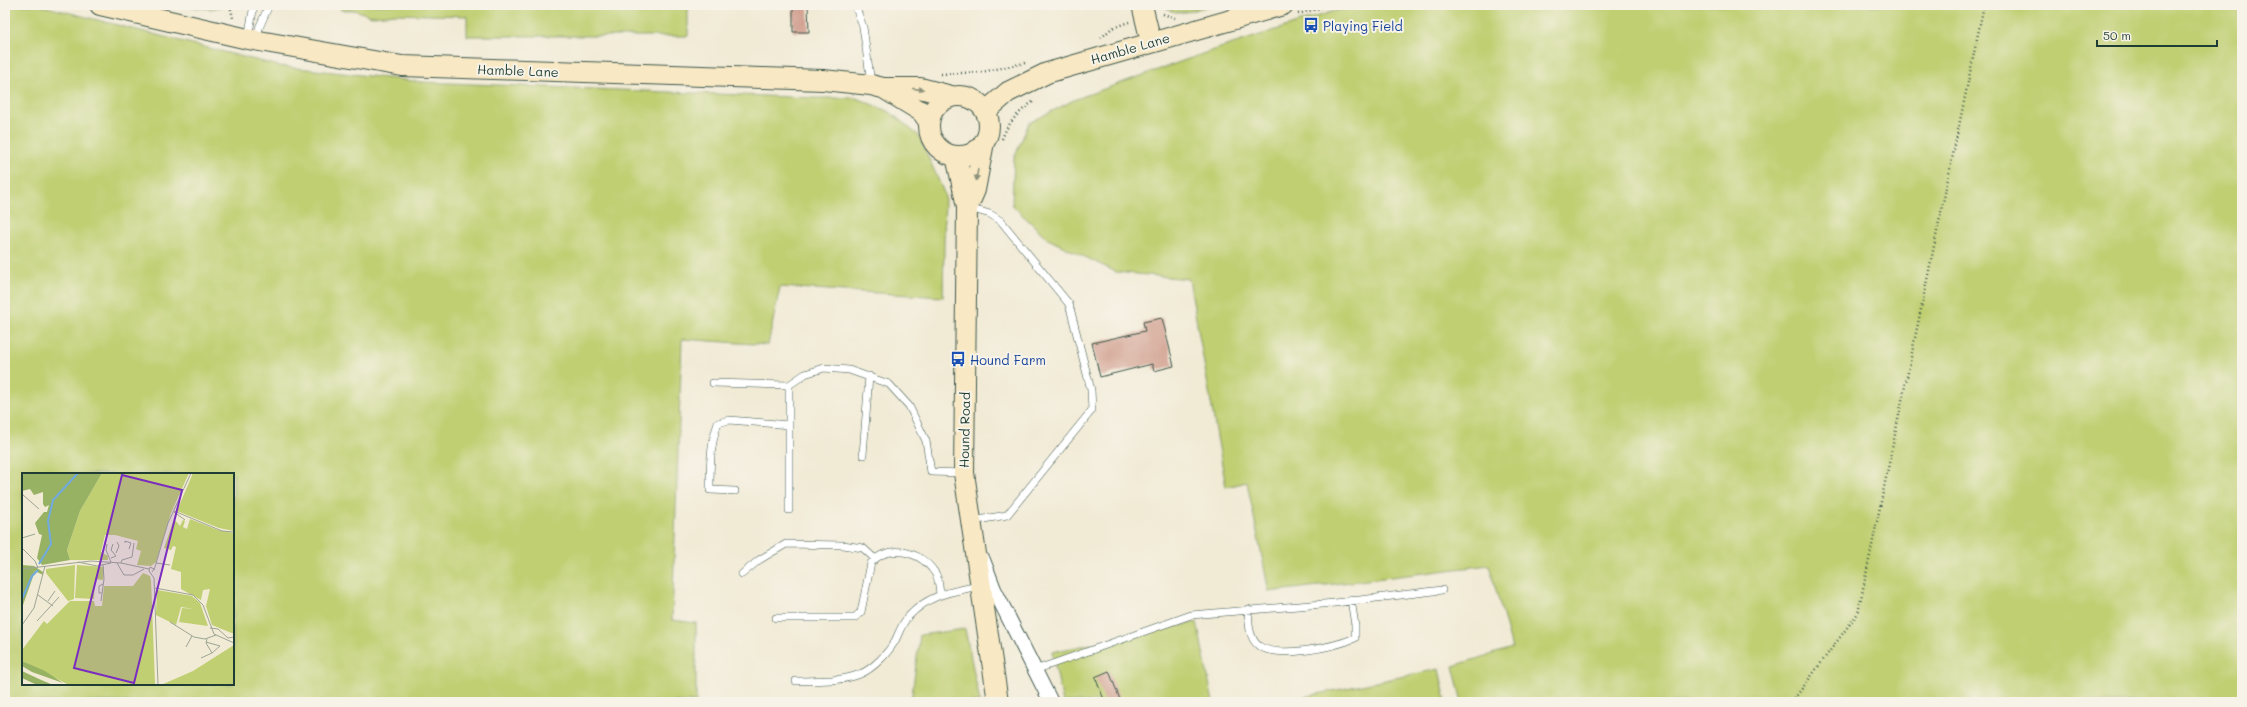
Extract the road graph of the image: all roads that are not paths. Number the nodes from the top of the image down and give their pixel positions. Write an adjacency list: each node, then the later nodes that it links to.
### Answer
1 (100, 5): 7 (main road, Hamble Lane)
2 (254, 5): 7 (lane)
3 (269, 5): 7 (lane)
4 (855, 5): 9 (lane)
5 (1142, 5): 8 (main road)
6 (1283, 5): 8 (main road, Hamble Lane)
7 (252, 39): 9 (main road, Hamble Lane)
8 (1151, 42): 11 (main road, Hamble Lane)
9 (877, 87): 10 (main road, one-way to 10); 12 (main road, Hamble Lane)
10 (951, 96): 11 (main road); 12 (main road)
11 (986, 111): 13 (main road)
12 (926, 129): 14 (main road)
13 (984, 142): 14 (main road); 15 (main road, one-way to 15)
14 (947, 157): 15 (main road, Hound Road)
15 (967, 207): 21 (main road, Hound Road); 24 (lane)
16 (869, 376): 18 (lane); 20 (lane); 21 (lane)
17 (713, 383): 18 (lane)
18 (789, 385): 19 (lane)
19 (789, 425): 22 (lane); 23 (lane)
20 (863, 455)
21 (964, 473): 24 (main road, Hound Road)
22 (735, 491)
23 (789, 510)
24 (973, 528): 27 (main road, Hound Road); 33 (street)
25 (875, 559): 26 (lane); 29 (lane); 32 (lane)
26 (742, 574)
27 (982, 585): 29 (lane); 35 (main road, Hound Road)
28 (1442, 590): 30 (lane)
29 (940, 594): 34 (lane)
30 (1351, 600): 31 (lane); 31 (lane)
31 (1248, 609): 33 (lane)
32 (776, 618)
33 (1035, 670): 36 (street)
34 (796, 681)
35 (998, 702)
36 (1051, 702)

